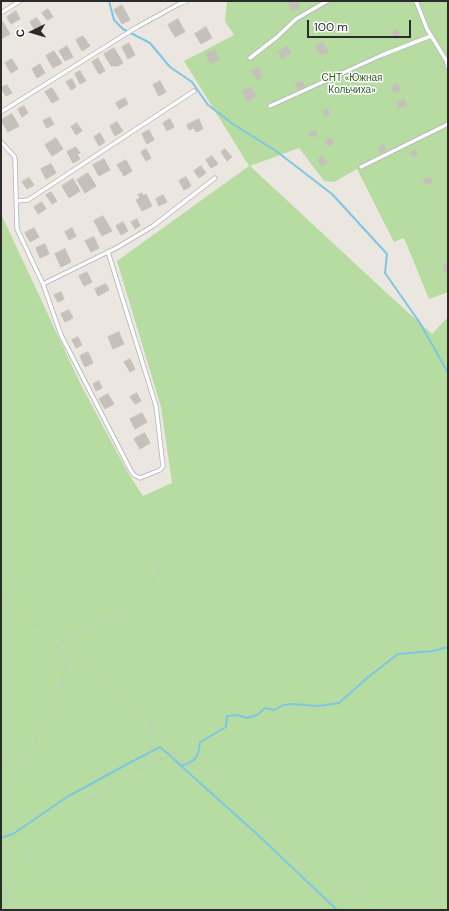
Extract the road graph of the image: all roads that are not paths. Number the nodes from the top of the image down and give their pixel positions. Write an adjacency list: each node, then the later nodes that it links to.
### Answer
1 (20, 1): 5 (lane)
2 (187, 1): 11 (lane)
3 (327, 1): 7 (lane)
4 (416, 1): 6 (lane)
5 (1, 13)
6 (431, 36): 8 (lane); 10 (lane)
7 (250, 58)
8 (448, 67)
9 (194, 91): 16 (lane)
10 (270, 106)
11 (1, 112)
12 (448, 124): 14 (lane)
13 (1, 142): 16 (lane)
14 (361, 167)
15 (215, 178): 17 (lane)
16 (17, 201): 18 (lane)
17 (108, 252): 18 (lane); 18 (lane)
18 (43, 284)

